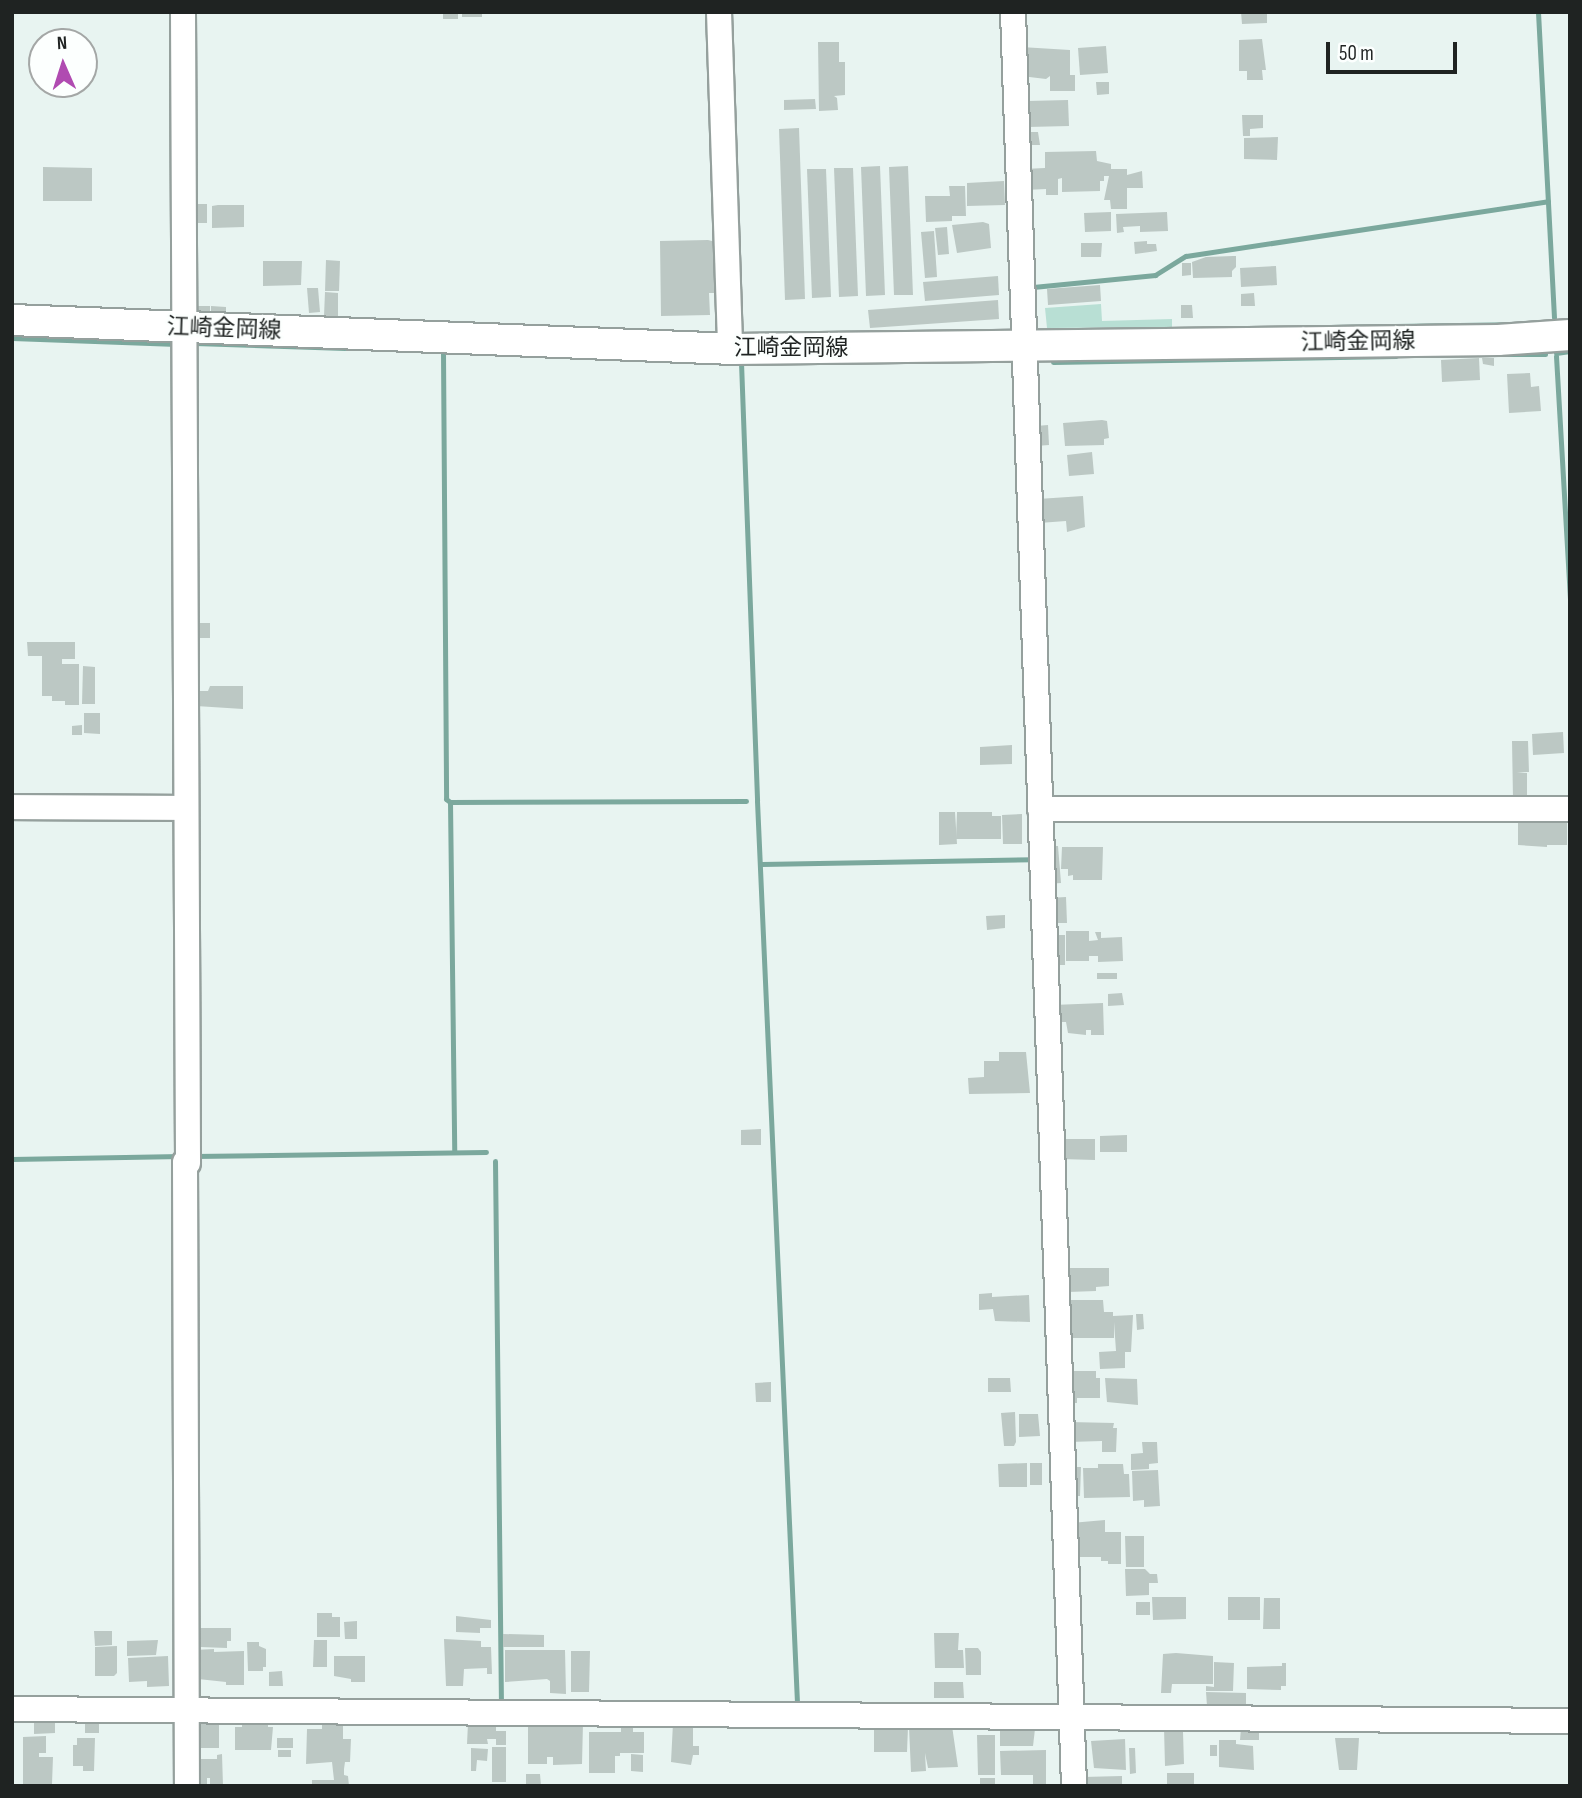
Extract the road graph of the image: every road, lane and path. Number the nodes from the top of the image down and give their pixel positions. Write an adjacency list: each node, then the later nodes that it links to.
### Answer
1 (183, 12): 5 (street)
2 (719, 12): 8 (street)
3 (1013, 12): 7 (street)
4 (12, 320): 5 (main road, 江崎金岡線)
5 (187, 327): 8 (main road, 江崎金岡線); 10 (street)
6 (1570, 335): 7 (main road, 江崎金岡線)
7 (1023, 345): 8 (main road, 江崎金岡線); 11 (street)
8 (730, 349)
9 (12, 807): 10 (street)
10 (185, 808): 13 (street)
11 (1040, 809): 12 (street); 15 (street)
12 (1570, 809)
13 (187, 1704): 14 (street); 15 (street); 17 (street)
14 (12, 1709)
15 (1073, 1717): 16 (street); 18 (street)
16 (1570, 1721)
17 (187, 1786)
18 (1074, 1786)

